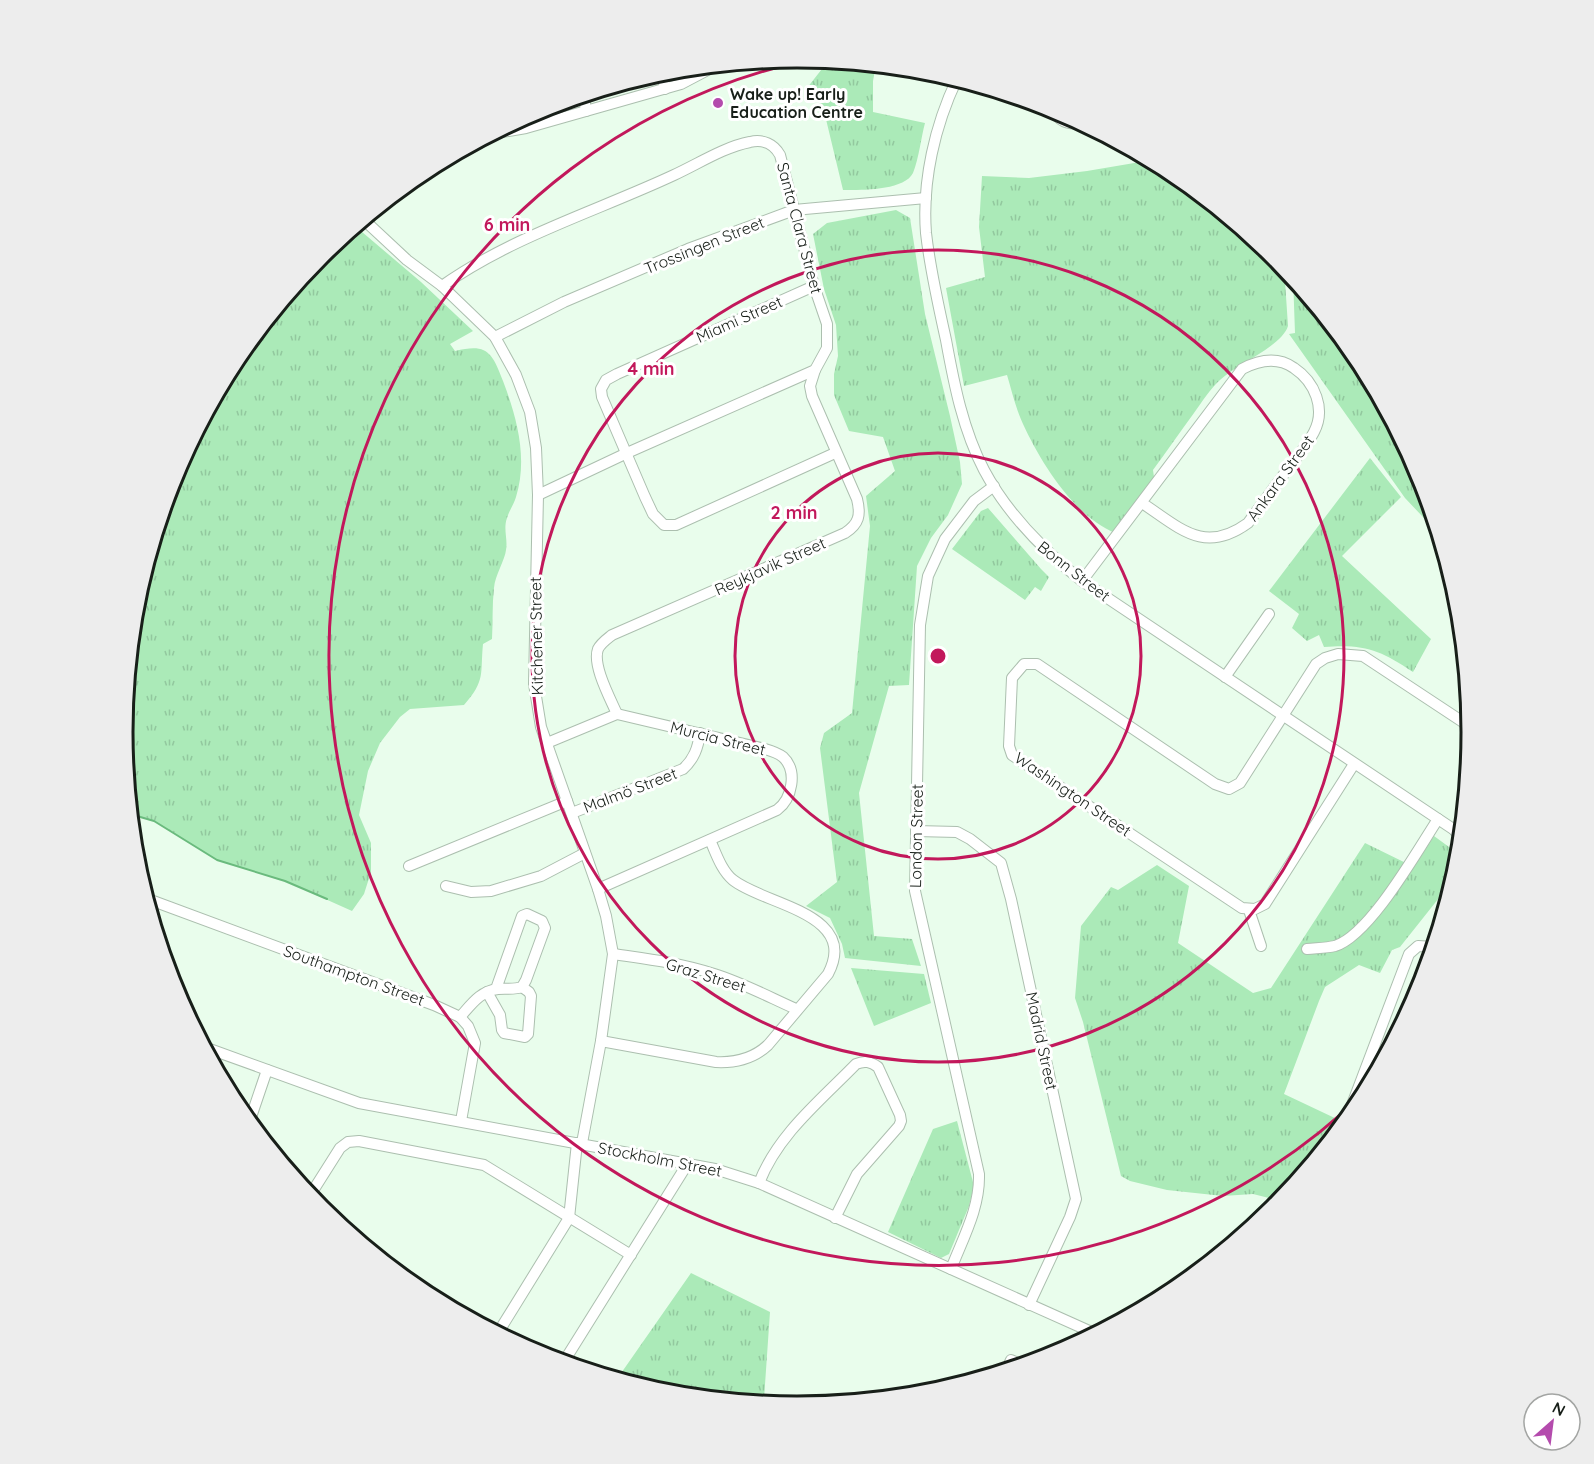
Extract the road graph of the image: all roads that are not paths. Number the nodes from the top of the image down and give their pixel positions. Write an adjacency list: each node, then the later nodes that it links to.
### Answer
1 (698, 75): 4 (street)
2 (664, 81): 4 (street)
3 (954, 86): 8 (street, Bonn Street)
4 (665, 89): 6 (street)
5 (585, 102): 6 (street)
6 (586, 111): 7 (street)
7 (518, 129)
8 (926, 198): 9 (street, Trossingen Street); 17 (street, Bonn Street)
9 (794, 210): 11 (street, Santa Clara Street); 12 (street, Santa Clara Street); 13 (street, Trossingen Street)
10 (369, 224): 11 (street, Kitchener Street)
11 (442, 286): 13 (street, Kitchener Street)
12 (814, 286): 14 (street, Santa Clara Street); 15 (street, Miami Street)
13 (495, 337): 18 (street, Kitchener Street)
14 (815, 370): 15 (street); 16 (street, Reykjavik Street)
15 (627, 453): 16 (street); 18 (street)
16 (835, 453): 23 (street, Reykjavik Street)
17 (994, 486): 20 (street, Bonn Street); 33 (street, London Street)
18 (538, 495): 27 (street, Kitchener Street)
19 (1142, 503): 19 (street, Ankara Street); 20 (street, Ankara Street)
20 (1082, 581): 22 (street, Bonn Street)
21 (1269, 614): 22 (street)
22 (1225, 677): 24 (street, Bonn Street)
23 (617, 714): 26 (street, Murcia Street); 27 (street)
24 (1282, 715): 25 (street); 28 (street, Bonn Street); 40 (street, Washington Street)
25 (1461, 721)
26 (700, 733): 30 (street, Malmö Street); 34 (street, Murcia Street)
27 (547, 743): 29 (street, Kitchener Street)
28 (1354, 764): 31 (street, Bonn Street); 40 (street)
29 (567, 801): 30 (street, Kitchener Street); 36 (street)
30 (572, 813): 35 (street, Kitchener Street)
31 (1438, 819): 32 (street, Bonn Street); 43 (street)
32 (1454, 830)
33 (916, 831): 62 (street, London Street); 63 (street, Madrid Street)
34 (710, 840): 38 (street, Murcia Street); 47 (street)
35 (585, 853): 37 (street); 38 (street, Kitchener Street)
36 (409, 866)
37 (446, 886)
38 (598, 889): 44 (street, Kitchener Street)
39 (154, 901): 48 (street, Southampton Street)
40 (1249, 910): 41 (street)
41 (1261, 946)
42 (1426, 946): 52 (street)
43 (1307, 949)
44 (613, 954): 47 (street, Graz Street); 49 (street, Kitchener Street)
45 (522, 987): 46 (street); 46 (street); 46 (street)
46 (491, 991): 48 (street)
47 (796, 1010): 49 (street)
48 (460, 1017): 54 (street)
49 (602, 1041): 55 (street, Kitchener Street)
50 (215, 1051): 51 (street, Stockholm Street)
51 (267, 1070): 53 (street); 54 (street, Stockholm Street)
52 (1359, 1086)
53 (252, 1113)
54 (461, 1121): 55 (street, Stockholm Street)
55 (579, 1143): 56 (street, Stockholm Street); 59 (street, Kitchener Street)
56 (688, 1163): 57 (street, Stockholm Street); 61 (street)
57 (759, 1183): 60 (street, Stockholm Street); 60 (street)
58 (314, 1189): 59 (street)
59 (569, 1218): 61 (street); 64 (street)
60 (835, 1218): 62 (street, Stockholm Street)
61 (631, 1255): 66 (street)
62 (951, 1269): 63 (street, Stockholm Street)
63 (1029, 1305): 65 (street, Stockholm Street)
64 (502, 1327)
65 (1087, 1330)
66 (568, 1355)

